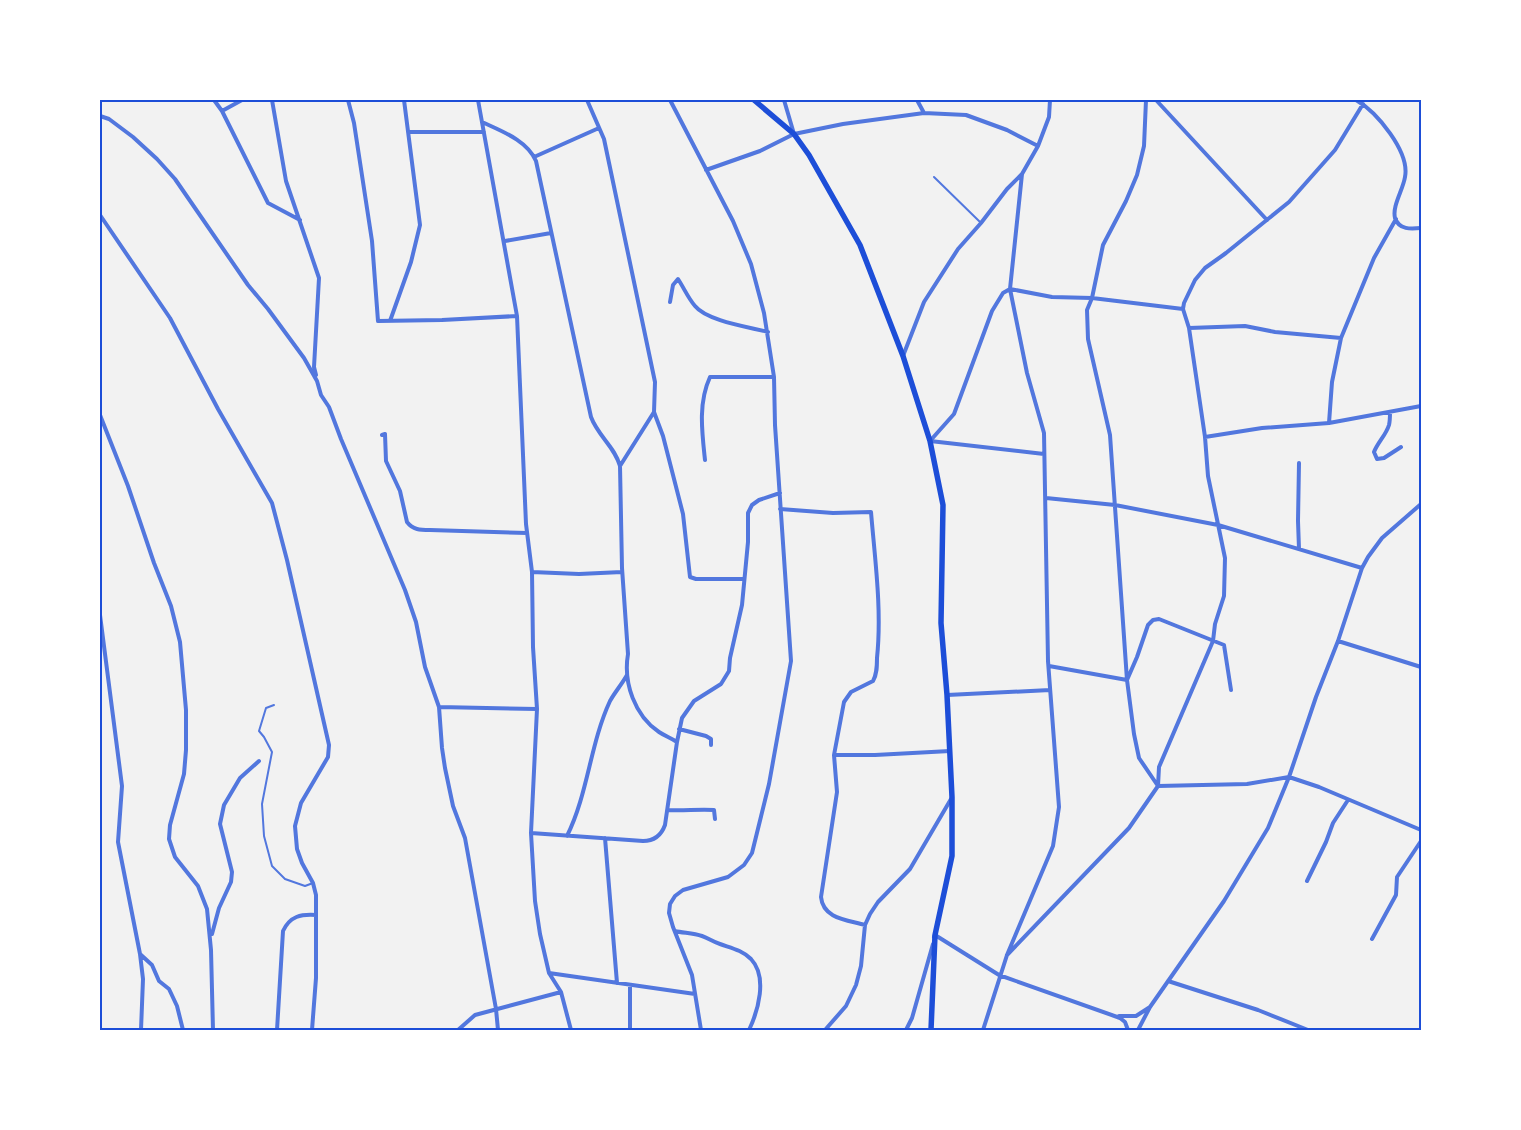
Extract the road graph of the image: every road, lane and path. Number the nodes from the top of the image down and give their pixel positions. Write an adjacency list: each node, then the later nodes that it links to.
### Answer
1 (214, 100): 17 (street)
2 (242, 100): 17 (street)
3 (272, 100): 32 (street)
4 (348, 100): 43 (street)
5 (404, 100): 22 (street)
6 (478, 100): 20 (street)
7 (587, 100): 21 (street)
8 (670, 100): 27 (street)
9 (754, 100): 24 (main road)
10 (784, 100): 24 (street)
11 (917, 100): 18 (street)
12 (1050, 100): 25 (street)
13 (1146, 100): 39 (street)
14 (1156, 100): 33 (street)
15 (1356, 100): 16 (street)
16 (1363, 104): 31 (street); 33 (street)
17 (222, 111): 32 (street)
18 (924, 113): 24 (street); 25 (street)
19 (100, 116): 49 (street)
20 (482, 122): 23 (street); 26 (street)
21 (599, 128): 26 (street); 51 (street)
22 (408, 132): 23 (street); 43 (street)
23 (484, 132): 37 (street)
24 (794, 134): 27 (street); 47 (main road)
25 (1038, 146): 28 (street)
26 (534, 157): 36 (street)
27 (706, 170): 45 (street)
28 (1022, 174): 34 (street); 38 (street)
29 (934, 177): 34 (lane)
30 (100, 215): 106 (street)
31 (1396, 219): 35 (street); 46 (street)
32 (300, 220): 49 (street)
33 (1267, 220): 41 (street)
34 (982, 224): 47 (street)
35 (1421, 228)
36 (552, 233): 37 (street); 62 (street)
37 (505, 241): 42 (street)
38 (1010, 289): 39 (street); 57 (street); 59 (street)
39 (1092, 298): 41 (street); 66 (street)
40 (670, 302): 45 (street)
41 (1183, 309): 44 (street)
42 (517, 316): 43 (street); 69 (street)
43 (390, 321)
44 (1189, 328): 46 (street); 56 (street)
45 (768, 332): 48 (street)
46 (1341, 338): 54 (street)
47 (903, 356): 57 (main road)
48 (774, 377): 60 (street); 63 (street)
49 (319, 387): 86 (street)
50 (1421, 406): 52 (street)
51 (654, 412): 62 (street); 74 (street)
52 (1390, 412): 54 (street); 58 (street)
53 (100, 415): 127 (street)
54 (1329, 423): 56 (street)
55 (382, 435): 69 (street)
56 (1205, 437): 68 (street)
57 (930, 442): 59 (street); 84 (main road)
58 (1401, 446)
59 (1044, 454): 64 (street)
60 (705, 460)
61 (1299, 463): 70 (street)
62 (620, 466): 73 (street)
63 (780, 493): 67 (street); 74 (street)
64 (1046, 498): 66 (street); 78 (street)
65 (1421, 504): 71 (street)
66 (1115, 505): 68 (street); 81 (street)
67 (780, 509): 92 (street); 109 (street)
68 (1218, 525): 70 (street); 76 (street)
69 (527, 532): 72 (street)
70 (1299, 549): 71 (street)
71 (1362, 568): 77 (street)
72 (532, 572): 73 (street); 87 (street)
73 (622, 572): 80 (street)
74 (744, 579): 88 (street)
75 (100, 615): 113 (street)
76 (1212, 641): 81 (street); 83 (street); 95 (street)
77 (1338, 641): 79 (street); 94 (street)
78 (1048, 666): 81 (street); 82 (street)
79 (1421, 668)
80 (627, 675): 89 (street); 102 (street)
81 (1127, 680): 95 (street)
82 (1050, 690): 84 (street); 114 (street)
83 (1231, 690)
84 (947, 695): 91 (main road)
85 (274, 705): 106 (lane)
86 (439, 707): 87 (street); 123 (street)
87 (537, 708): 101 (street)
88 (679, 729): 89 (street); 90 (street)
89 (677, 742): 98 (street)
90 (711, 745)
91 (950, 751): 92 (street); 96 (main road)
92 (834, 755): 108 (street)
93 (259, 761): 110 (street)
94 (1289, 778): 95 (street); 97 (street); 117 (street)
95 (1158, 786): 114 (street)
96 (952, 797): 108 (street); 111 (main road)
97 (1348, 800): 100 (street); 105 (street)
98 (666, 810): 99 (street); 103 (street)
99 (715, 819)
100 (1421, 830)
101 (531, 833): 102 (street); 115 (street)
102 (567, 836): 103 (street)
103 (606, 838): 118 (street)
104 (1421, 841): 112 (street)
105 (1307, 881)
106 (313, 883): 107 (street)
107 (316, 915): 128 (street); 129 (street)
108 (865, 925): 136 (street)
109 (675, 931): 121 (street); 135 (street)
110 (212, 934)
111 (935, 935): 116 (street); 137 (street); 138 (main road)
112 (1372, 939)
113 (140, 954): 125 (street); 126 (street)
114 (1007, 955): 116 (street)
115 (549, 973): 118 (street); 120 (street)
116 (999, 975): 124 (street); 139 (street)
117 (1168, 981): 122 (street); 142 (street)
118 (617, 983): 119 (street)
119 (630, 985): 121 (street); 133 (street)
120 (561, 992): 123 (street); 132 (street)
121 (694, 994): 134 (street)
122 (1150, 1007): 124 (street); 141 (street)
123 (496, 1009): 130 (street); 131 (street)
124 (1113, 1015): 140 (street)
125 (141, 1030)
126 (183, 1030)
127 (213, 1030)
128 (277, 1030)
129 (312, 1030)
130 (458, 1030)
131 (498, 1030)
132 (571, 1030)
133 (630, 1030)
134 (701, 1030)
135 (750, 1030)
136 (824, 1030)
137 (906, 1030)
138 (931, 1030)
139 (983, 1030)
140 (1128, 1030)
141 (1138, 1030)
142 (1308, 1030)

